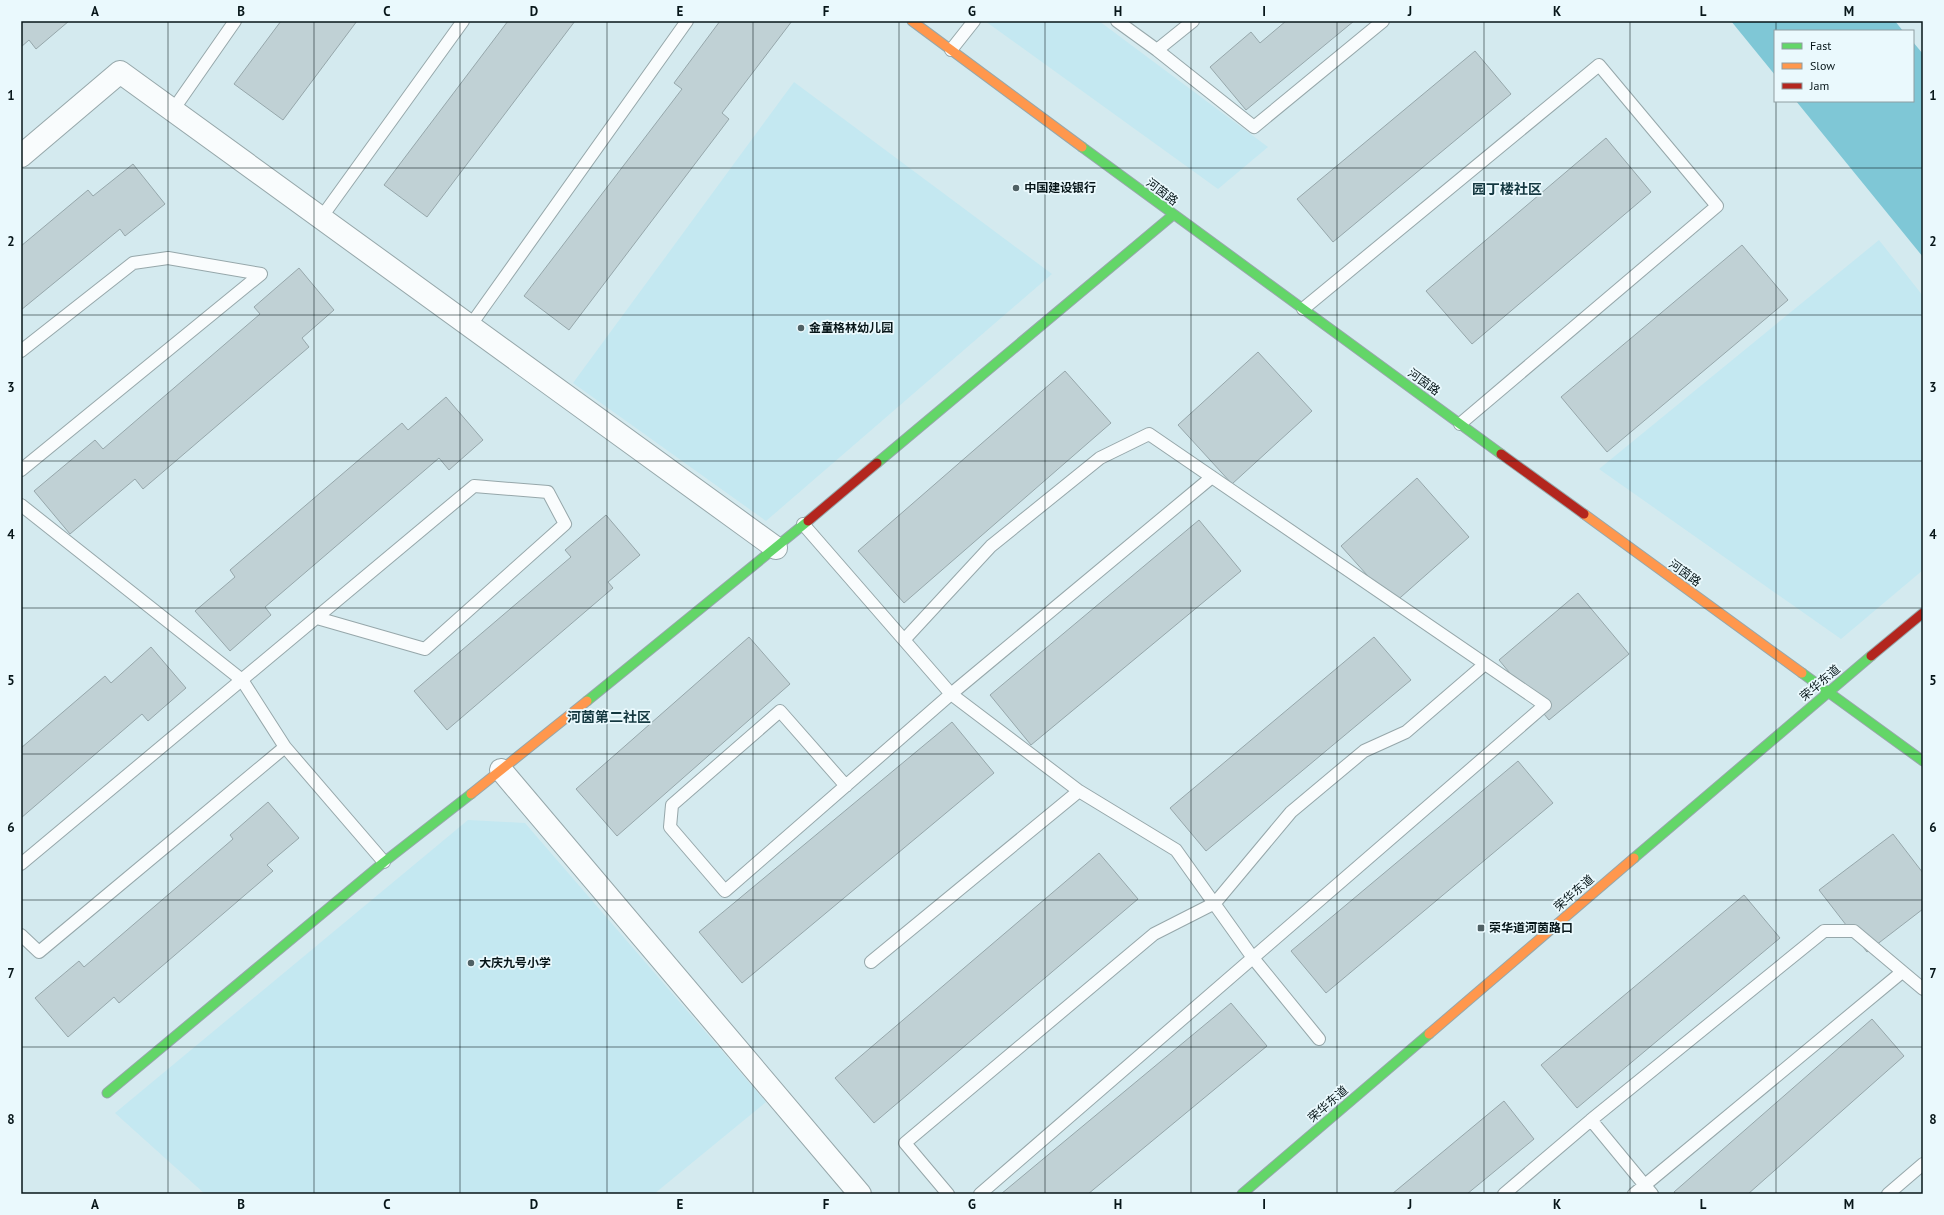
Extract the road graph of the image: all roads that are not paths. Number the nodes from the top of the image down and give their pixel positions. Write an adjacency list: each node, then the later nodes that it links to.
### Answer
1 (235, 21): 11 (lane)
2 (463, 21): 14 (lane)
3 (687, 21): 16 (lane)
4 (912, 21): 9 (street, 河茵路)
5 (974, 21): 9 (lane)
6 (1117, 21): 10 (lane)
7 (1193, 21): 10 (lane)
8 (1384, 21): 10 (lane)
9 (951, 50): 13 (street, 河茵路)
10 (1157, 50)
11 (173, 110): 12 (street); 14 (street)
12 (21, 156)
13 (1173, 215): 15 (street, 河茵路); 22 (street)
14 (321, 218): 16 (street)
15 (1303, 309): 18 (street, 河茵路); 18 (lane)
16 (470, 326): 23 (street)
17 (21, 351): 19 (lane)
18 (1460, 424): 29 (street, 河茵路)
19 (21, 470)
20 (1212, 477): 26 (lane); 27 (lane); 30 (lane)
21 (21, 505): 28 (lane)
22 (803, 524): 23 (street); 26 (lane)
23 (776, 548): 33 (street)
24 (1923, 613): 29 (street, 荣华东道)
25 (317, 618): 25 (lane); 28 (lane)
26 (904, 640): 30 (lane)
27 (1485, 664): 38 (lane); 40 (lane)
28 (242, 680): 31 (lane); 37 (lane)
29 (1828, 692): 32 (street, 河茵路); 52 (street, 荣华东道)
30 (951, 694): 34 (lane); 35 (lane)
31 (285, 747): 36 (lane); 39 (lane)
32 (1923, 761)
33 (502, 770): 36 (street); 49 (street)
34 (846, 786): 34 (lane)
35 (1079, 791): 38 (lane); 41 (lane)
36 (384, 862): 45 (street)
37 (21, 864)
38 (1215, 903): 40 (lane); 50 (lane)
39 (21, 935)
40 (1253, 958): 44 (lane); 51 (lane)
41 (871, 962)
42 (1902, 972): 43 (lane); 46 (lane); 48 (lane)
43 (1923, 989)
44 (1319, 1039)
45 (107, 1093)
46 (1591, 1120): 48 (lane); 53 (lane)
47 (1923, 1164): 55 (lane)
48 (1649, 1190): 54 (lane)
49 (860, 1194)
50 (948, 1194)
51 (980, 1194)
52 (1242, 1194)
53 (1504, 1194)
54 (1634, 1194)
55 (1888, 1194)

